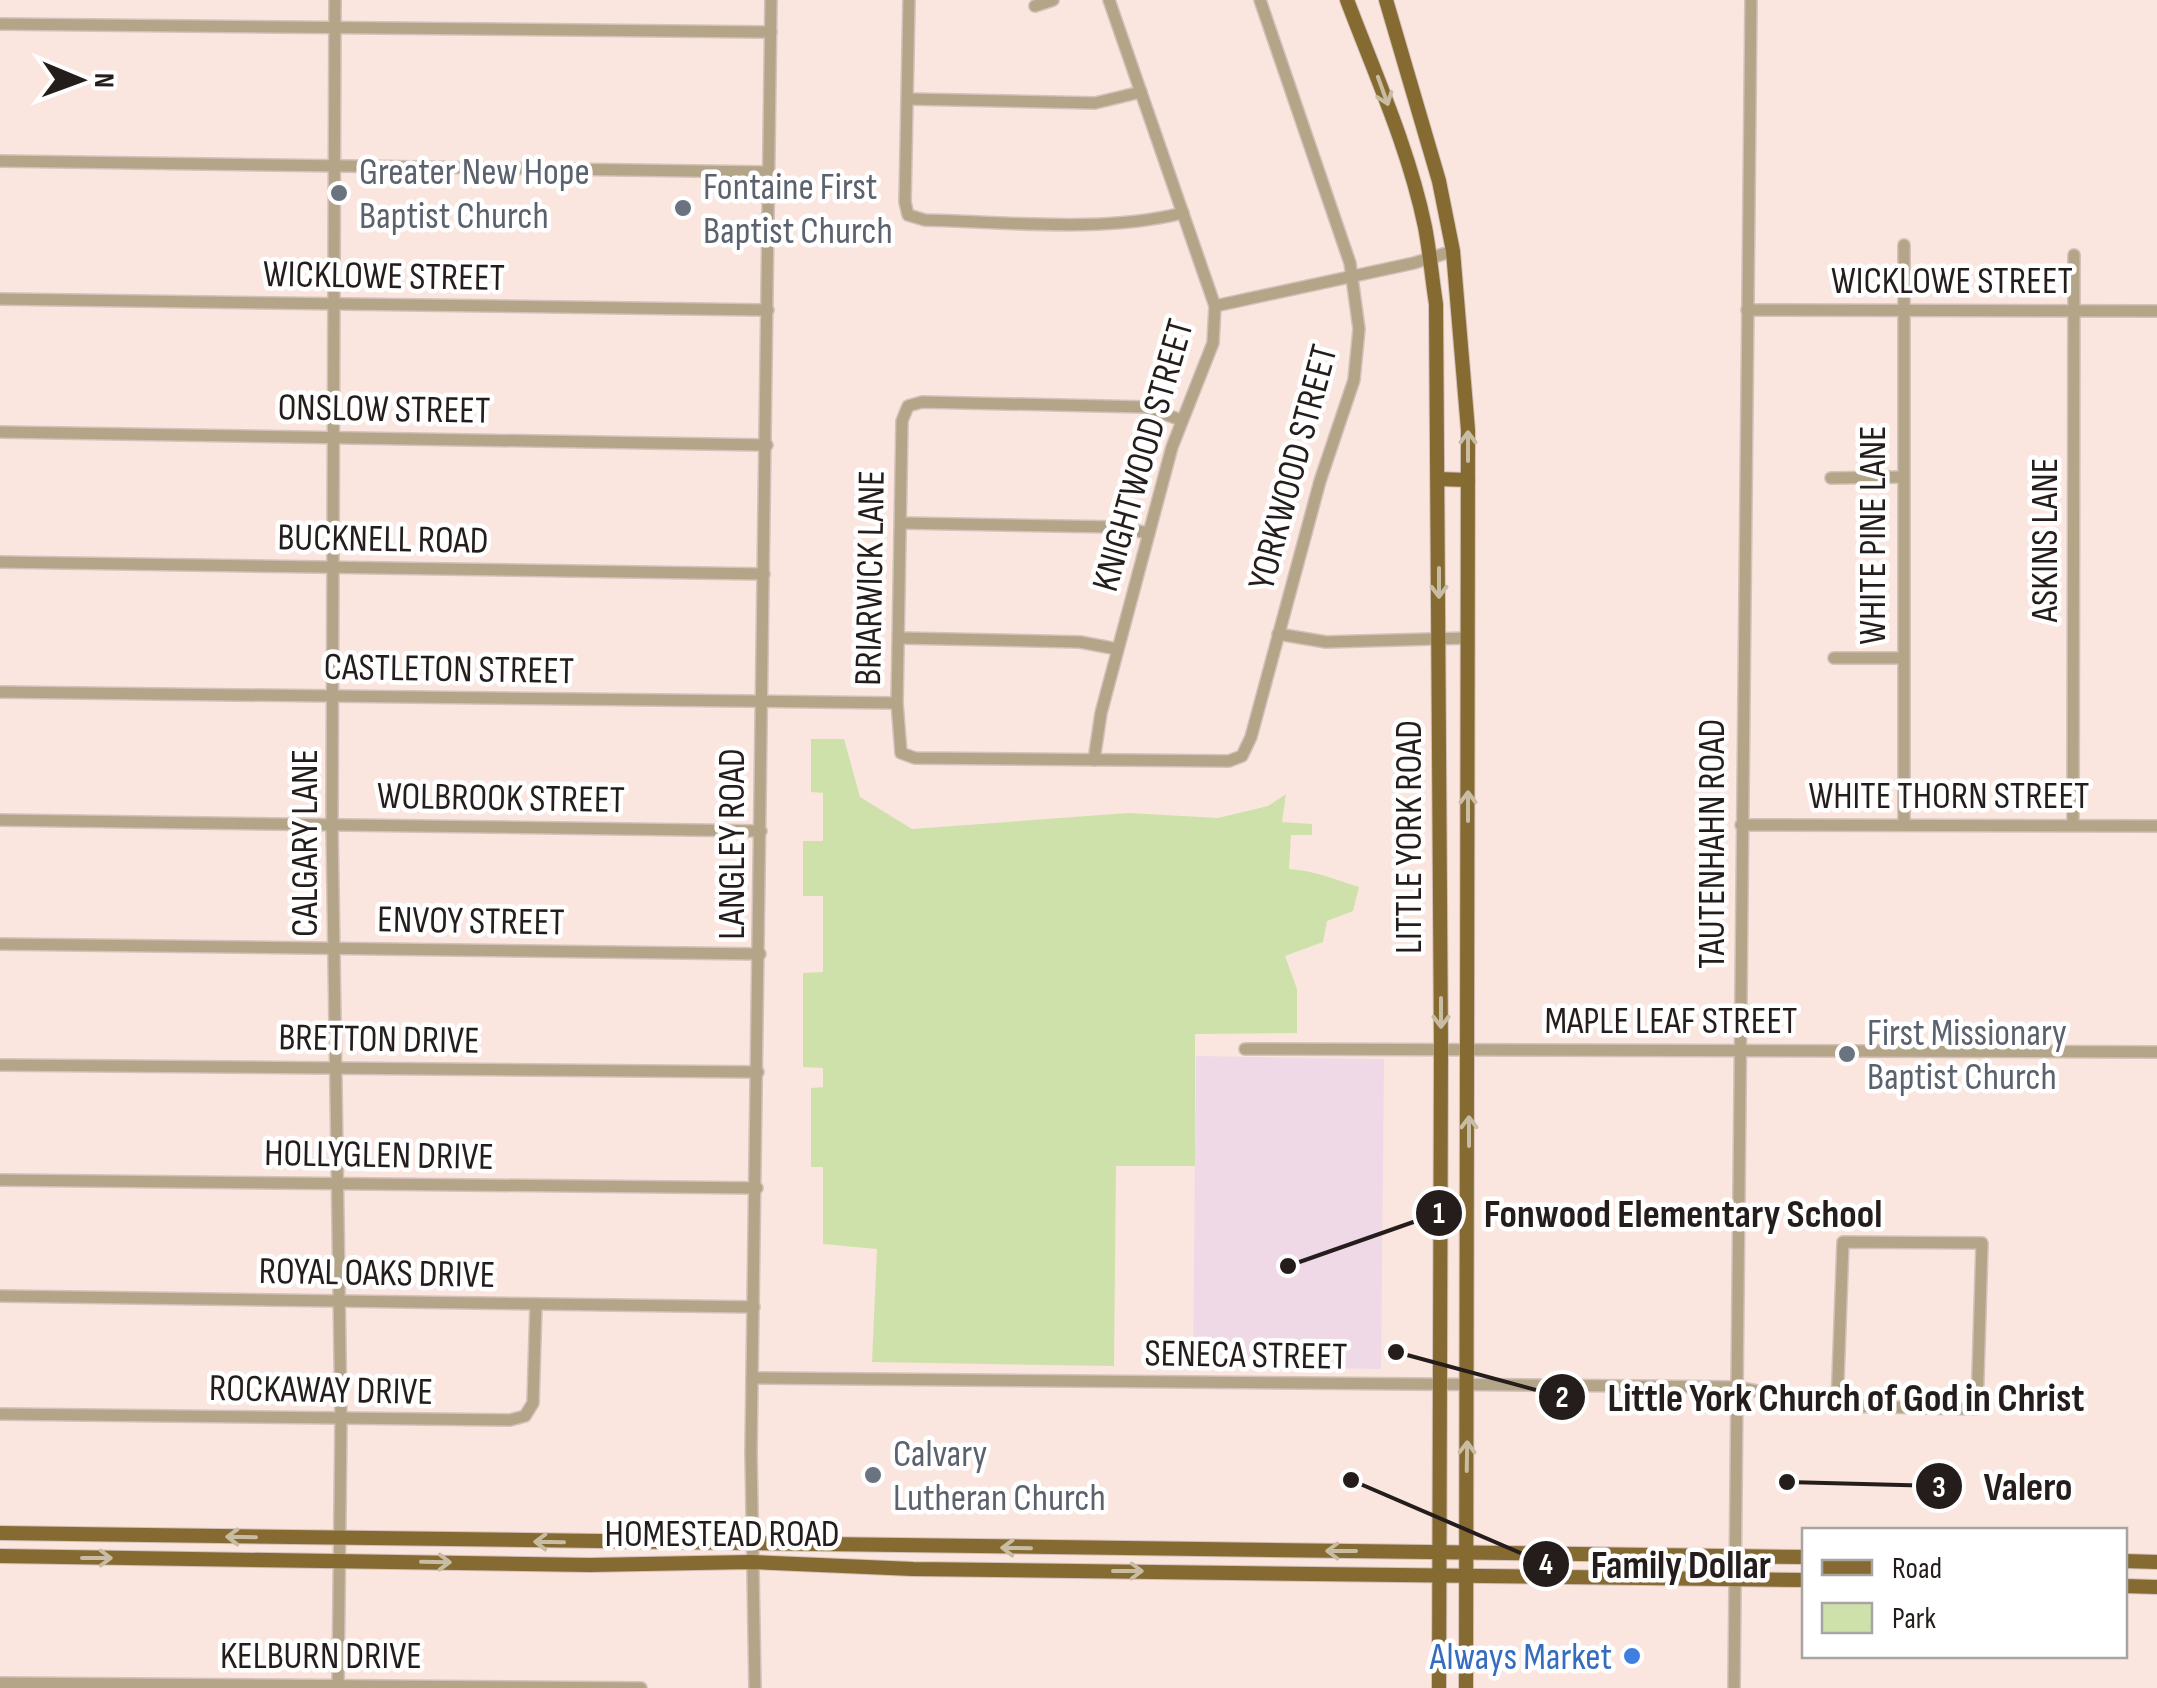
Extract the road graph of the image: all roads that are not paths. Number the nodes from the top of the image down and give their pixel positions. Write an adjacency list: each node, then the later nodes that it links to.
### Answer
1 (335, 0): 12 (street, CALGARY LANE)
2 (771, 0): 13 (street, LANGLEY ROAD)
3 (909, 0): 15 (street)
4 (1054, 0): 10 (street)
5 (1110, 0): 14 (street, KNIGHTWOOD STREET)
6 (1260, 0): 24 (street, YORKWOOD STREET)
7 (1347, 0): 23 (main road, LITTLE YORK ROAD, one-way to 23)
8 (1386, 0): 21 (main road, LITTLE YORK ROAD)
9 (1751, 0): 29 (street, TAUTENHAHN ROAD)
10 (1035, 6)
11 (0, 24): 12 (street)
12 (336, 29): 13 (street); 17 (street, CALGARY LANE)
13 (771, 32): 18 (street, LANGLEY ROAD)
14 (1140, 92): 15 (street); 19 (street, KNIGHTWOOD STREET)
15 (908, 99): 19 (street)
16 (0, 162): 17 (street)
17 (336, 168): 18 (street); 26 (street, CALGARY LANE)
18 (769, 172): 28 (street, LANGLEY ROAD)
19 (1183, 213): 27 (street, KNIGHTWOOD STREET)
20 (1904, 245): 30 (street, WHITE PINE LANE)
21 (1453, 251): 23 (street); 34 (main road, LITTLE YORK ROAD)
22 (2074, 255): 31 (street, ASKINS LANE)
23 (1430, 259): 24 (street); 33 (main road, LITTLE YORK ROAD)
24 (1353, 276): 27 (street); 48 (street, YORKWOOD STREET)
25 (0, 299): 26 (street, WICKLOWE STREET)
26 (334, 304): 28 (street, WICKLOWE STREET); 37 (street, CALGARY LANE)
27 (1215, 306): 35 (street, KNIGHTWOOD STREET)
28 (768, 310): 38 (street, LANGLEY ROAD)
29 (1747, 310): 30 (street, WICKLOWE STREET); 62 (street, TAUTENHAHN ROAD)
30 (1903, 310): 31 (street, WICKLOWE STREET); 39 (street, WHITE PINE LANE)
31 (2075, 310): 32 (street, WICKLOWE STREET); 63 (street, ASKINS LANE)
32 (2157, 311)
33 (1437, 386): 34 (main road); 41 (main road, LITTLE YORK ROAD)
34 (1466, 386): 42 (main road, LITTLE YORK ROAD, one-way to 34)
35 (1182, 420): 43 (street, BRIARWICK LANE); 44 (street, KNIGHTWOOD STREET)
36 (0, 432): 37 (street, ONSLOW STREET)
37 (334, 436): 38 (street, ONSLOW STREET); 46 (street, CALGARY LANE)
38 (767, 445): 47 (street, LANGLEY ROAD)
39 (1902, 477): 40 (street); 54 (street, WHITE PINE LANE)
40 (1831, 478)
41 (1438, 479): 42 (main road); 50 (main road, LITTLE YORK ROAD, one-way to 50)
42 (1468, 480): 51 (main road, LITTLE YORK ROAD)
43 (901, 523): 44 (street); 49 (street, BRIARWICK LANE)
44 (1148, 533): 52 (street, KNIGHTWOOD STREET)
45 (0, 562): 46 (street, BUCKNELL ROAD)
46 (334, 566): 47 (street, BUCKNELL ROAD); 56 (street, CALGARY LANE)
47 (764, 574): 57 (street, LANGLEY ROAD)
48 (1278, 634): 50 (street); 59 (street, YORKWOOD STREET)
49 (900, 638): 52 (street); 58 (street, BRIARWICK LANE)
50 (1439, 638): 51 (street); 68 (main road, LITTLE YORK ROAD)
51 (1467, 638): 67 (main road, LITTLE YORK ROAD, one-way to 51)
52 (1118, 649): 59 (street, KNIGHTWOOD STREET)
53 (1834, 658): 54 (street)
54 (1902, 658): 64 (street, WHITE PINE LANE)
55 (0, 692): 56 (street, CASTLETON STREET)
56 (334, 696): 57 (street, CASTLETON STREET); 61 (street, CALGARY LANE)
57 (762, 702): 58 (street, CASTLETON STREET); 66 (street, LANGLEY ROAD)
58 (897, 703): 59 (street, BRIARWICK LANE)
59 (1094, 760)
60 (0, 820): 61 (street, WOLBROOK STREET)
61 (332, 825): 66 (street, WOLBROOK STREET); 72 (street, CALGARY LANE)
62 (1741, 825): 64 (street, WHITE THORN STREET); 77 (street, TAUTENHAHN ROAD)
63 (2073, 825): 64 (street, WHITE THORN STREET); 65 (street, WHITE THORN STREET)
64 (1904, 826)
65 (2157, 826)
66 (761, 831): 73 (street, LANGLEY ROAD)
67 (1468, 842): 68 (main road); 70 (main road, LITTLE YORK ROAD)
68 (1440, 843): 69 (main road, LITTLE YORK ROAD)
69 (1440, 884): 70 (main road); 74 (main road, LITTLE YORK ROAD, one-way to 74)
70 (1468, 885): 76 (main road, LITTLE YORK ROAD)
71 (0, 944): 72 (street, ENVOY STREET)
72 (335, 949): 73 (street, ENVOY STREET); 80 (street, CALGARY LANE)
73 (760, 954): 81 (street, LANGLEY ROAD)
74 (1441, 1048): 75 (street, MAPLE LEAF STREET); 76 (street, MAPLE LEAF STREET); 91 (main road, LITTLE YORK ROAD)
75 (1245, 1049)
76 (1469, 1049): 77 (street, MAPLE LEAF STREET); 90 (main road, LITTLE YORK ROAD, one-way to 76)
77 (1740, 1050): 78 (street, MAPLE LEAF STREET); 92 (street, TAUTENHAHN ROAD)
78 (2157, 1052)
79 (0, 1065): 80 (street, BRETTON DRIVE)
80 (334, 1068): 81 (street, BRETTON DRIVE); 83 (street, CALGARY LANE)
81 (758, 1072): 84 (street, LANGLEY ROAD)
82 (0, 1180): 83 (street, HOLLYGLEN DRIVE)
83 (338, 1184): 84 (street, HOLLYGLEN DRIVE); 86 (street, CALGARY LANE)
84 (757, 1188): 88 (street, LANGLEY ROAD)
85 (0, 1296): 86 (street, ROYAL OAKS DRIVE)
86 (340, 1302): 87 (street, ROYAL OAKS DRIVE); 95 (street, CALGARY LANE)
87 (536, 1304): 88 (street, ROYAL OAKS DRIVE); 95 (street, ROCKAWAY DRIVE)
88 (754, 1306): 89 (street, LANGLEY ROAD)
89 (752, 1378): 91 (street, SENECA STREET); 102 (street, LANGLEY ROAD)
90 (1468, 1384): 91 (street, SENECA STREET); 92 (street, SENECA STREET); 106 (main road, LITTLE YORK ROAD, one-way to 90)
91 (1442, 1386): 105 (main road, LITTLE YORK ROAD)
92 (1736, 1388): 93 (street, SENECA STREET); 108 (street, TAUTENHAHN ROAD)
93 (1837, 1406): 93 (street, SENECA STREET)
94 (0, 1414): 95 (street, ROCKAWAY DRIVE)
95 (341, 1420): 99 (street, CALGARY LANE)
96 (0, 1533): 97 (main road, HOMESTEAD ROAD)
97 (62, 1534): 98 (main road, HOMESTEAD ROAD); 110 (main road)
98 (184, 1536): 99 (main road, HOMESTEAD ROAD, one-way to 98); 111 (main road)
99 (339, 1539): 100 (main road, HOMESTEAD ROAD); 112 (street, CALGARY LANE)
100 (494, 1541): 101 (main road, HOMESTEAD ROAD, one-way to 100); 116 (main road)
101 (592, 1542): 102 (main road, HOMESTEAD ROAD); 117 (main road)
102 (751, 1545): 103 (main road, HOMESTEAD ROAD); 114 (street, LANGLEY ROAD)
103 (911, 1547): 104 (main road, HOMESTEAD ROAD, one-way to 103); 118 (main road)
104 (1243, 1550): 105 (main road, HOMESTEAD ROAD, one-way to 104); 119 (main road)
105 (1438, 1552): 106 (main road, HOMESTEAD ROAD); 120 (main road, LITTLE YORK ROAD)
106 (1466, 1554): 108 (main road, HOMESTEAD ROAD); 121 (main road, LITTLE YORK ROAD)
107 (0, 1556): 110 (main road, HOMESTEAD ROAD)
108 (1735, 1556): 109 (main road, HOMESTEAD ROAD); 122 (street, TAUTENHAHN ROAD)
109 (1802, 1557)
110 (62, 1558): 111 (main road, HOMESTEAD ROAD, one-way to 111)
111 (184, 1559): 112 (main road, HOMESTEAD ROAD)
112 (338, 1560): 116 (main road, HOMESTEAD ROAD, one-way to 116); 127 (street, CALGARY LANE)
113 (2127, 1561): 115 (main road)
114 (751, 1562): 117 (main road, HOMESTEAD ROAD); 118 (main road, HOMESTEAD ROAD); 132 (street, LANGLEY ROAD)
115 (2157, 1562)
116 (495, 1563): 117 (main road, HOMESTEAD ROAD)
117 (590, 1565)
118 (913, 1569): 119 (main road, HOMESTEAD ROAD, one-way to 119)
119 (1242, 1571): 120 (main road, HOMESTEAD ROAD)
120 (1438, 1574): 121 (main road, HOMESTEAD ROAD); 133 (main road, LITTLE YORK ROAD)
121 (1465, 1574): 122 (main road, HOMESTEAD ROAD); 134 (main road, LITTLE YORK ROAD)
122 (1735, 1578): 123 (main road, HOMESTEAD ROAD); 135 (street, TAUTENHAHN ROAD)
123 (1802, 1580)
124 (2127, 1586): 125 (main road)
125 (2157, 1587)
126 (0, 1683): 128 (street, KELBURN DRIVE)
127 (338, 1685): 128 (street, KELBURN DRIVE); 129 (street, KELBURN DRIVE)
128 (276, 1686)
129 (415, 1687): 130 (street, KELBURN DRIVE)
130 (535, 1687): 131 (street, KELBURN DRIVE)
131 (641, 1688)
132 (755, 1688)
133 (1439, 1688)
134 (1466, 1688)
135 (1734, 1688)

